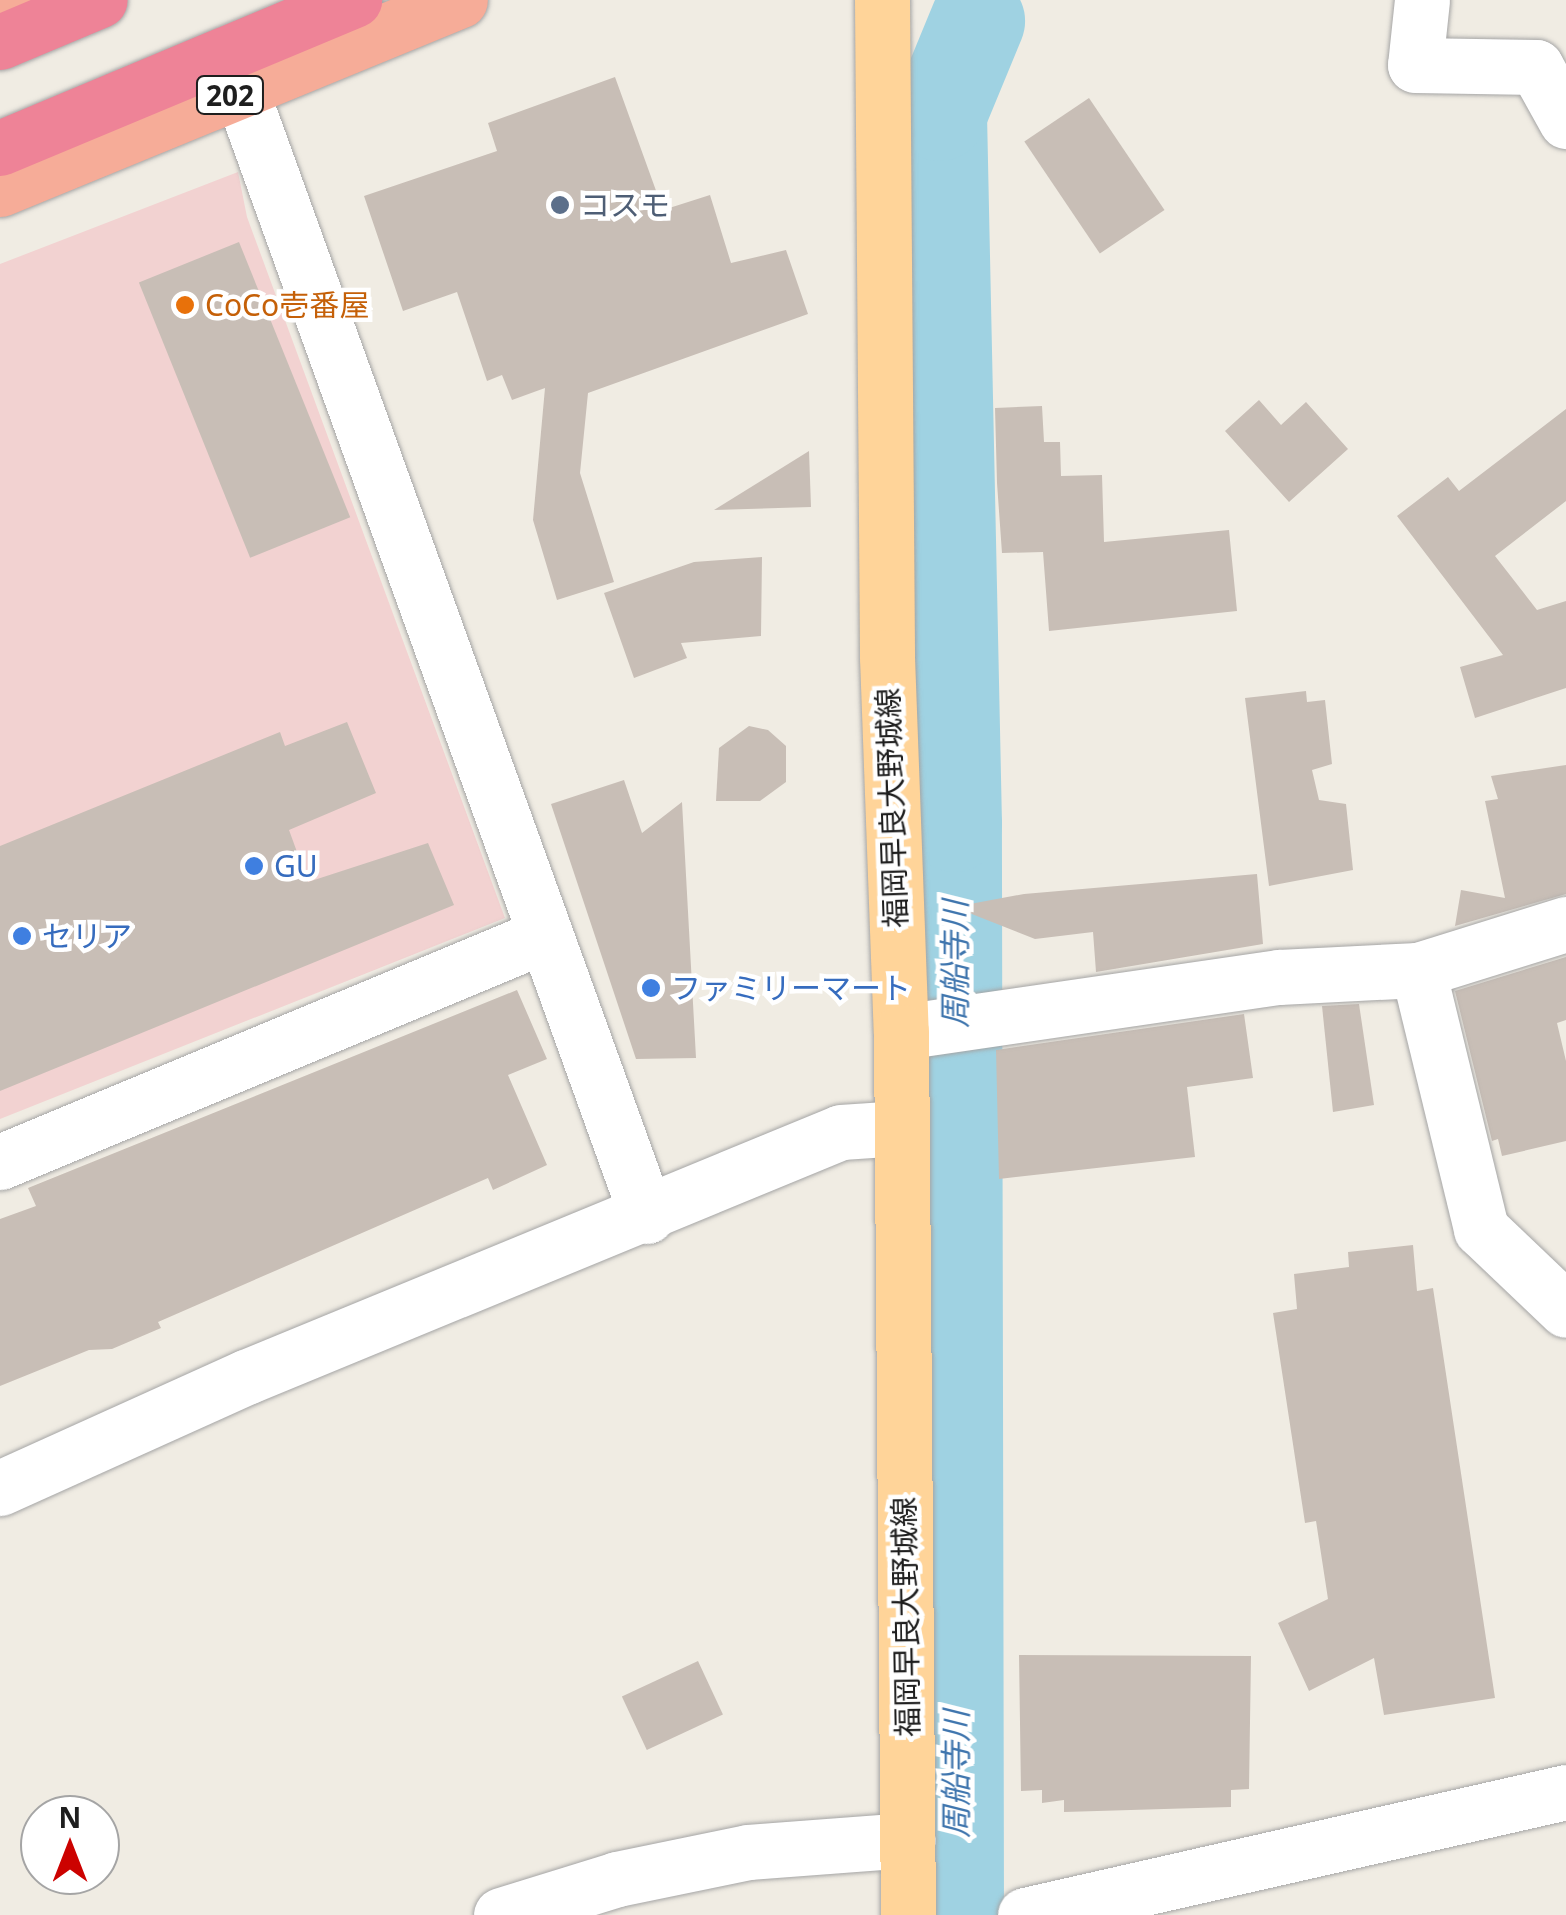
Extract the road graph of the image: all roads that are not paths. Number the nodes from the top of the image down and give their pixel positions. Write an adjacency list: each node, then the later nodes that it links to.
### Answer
1 (100, 0): 6 (highway)
2 (354, 0): 9 (highway)
3 (460, 0): 7 (highway, 202)
4 (882, 0): 14 (main road, 福岡早良大野城線)
5 (1422, 0): 8 (street)
6 (0, 42)
7 (241, 91): 10 (highway, 202); 12 (street)
8 (1566, 121)
9 (0, 148)
10 (0, 189)
11 (1566, 924): 13 (street)
12 (543, 936): 16 (street); 17 (street)
13 (1418, 970): 14 (street); 18 (street)
14 (901, 1032): 15 (main road, 福岡早良大野城線)
15 (901, 1128): 17 (street); 21 (main road, 福岡早良大野城線)
16 (0, 1162)
17 (646, 1216): 19 (street)
18 (1566, 1310)
19 (0, 1488)
20 (1566, 1792): 24 (street)
21 (908, 1840): 22 (street); 23 (main road, 福岡早良大野城線)
22 (501, 1915)
23 (908, 1915)
24 (1025, 1915)

